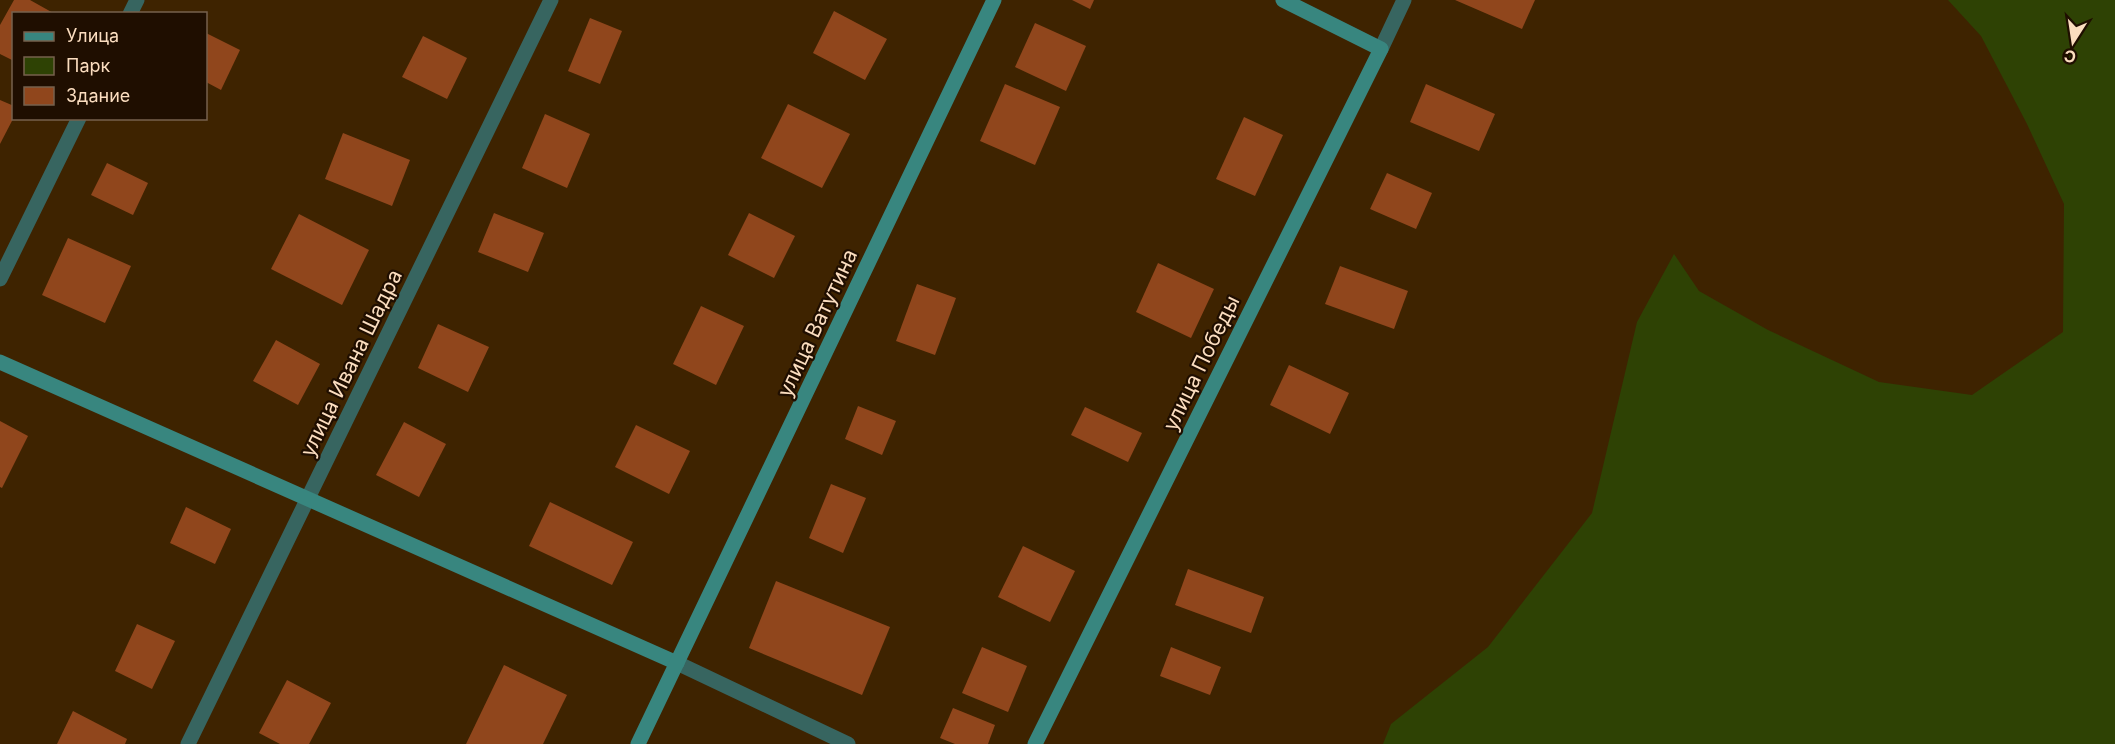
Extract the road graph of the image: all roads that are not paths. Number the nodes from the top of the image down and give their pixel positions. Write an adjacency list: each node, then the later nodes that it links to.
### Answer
1 (551, 0): 9 (street, улица Ивана Шадра)
2 (994, 0): 10 (street, улица Ватутина)
3 (1283, 0): 5 (street)
4 (1404, 0): 5 (street, улица Победы)
5 (1381, 50): 14 (street, улица Победы)
6 (78, 120): 7 (street)
7 (0, 279)
8 (0, 362): 9 (street)
9 (308, 499): 10 (street); 11 (street, улица Ивана Шадра)
10 (677, 663): 12 (street, улица Ватутина); 13 (street)
11 (188, 744)
12 (638, 744)
13 (848, 744)
14 (1035, 744)

